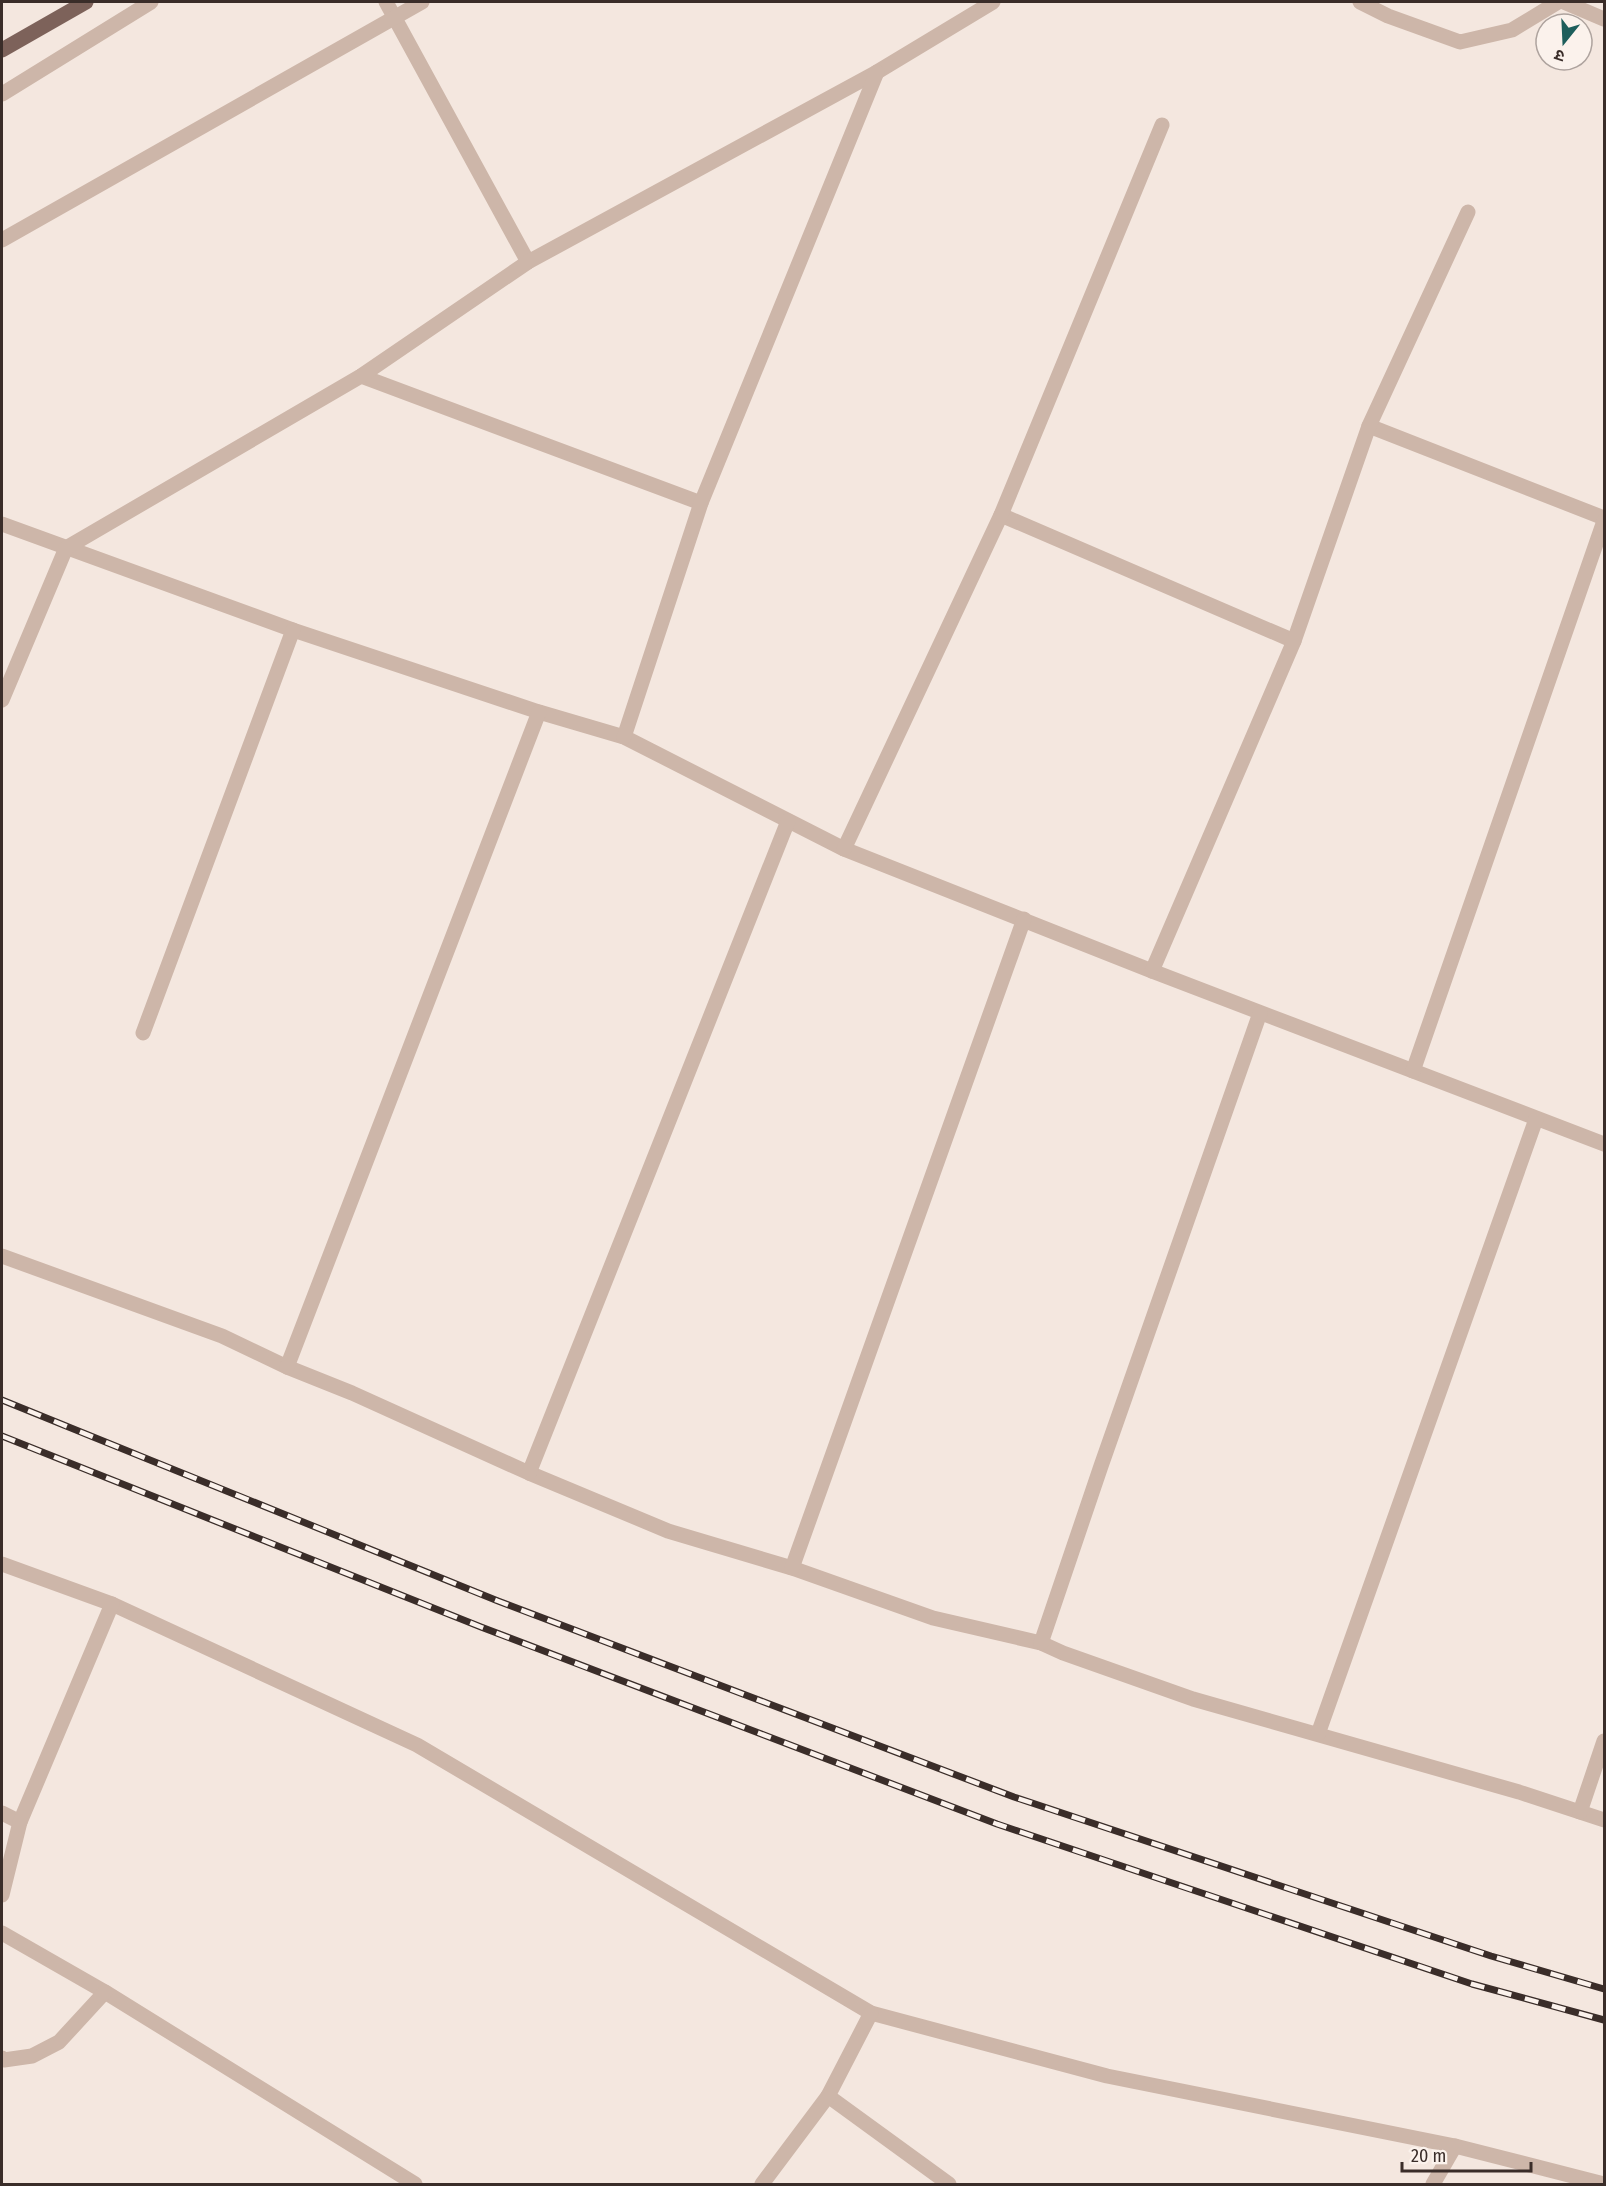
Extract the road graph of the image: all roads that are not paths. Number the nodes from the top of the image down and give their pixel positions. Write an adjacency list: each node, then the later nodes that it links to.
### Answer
1 (86, 2): 11 (main road)
2 (151, 2): 13 (street)
3 (386, 2): 9 (street)
4 (422, 2): 9 (street)
5 (993, 2): 12 (street)
6 (1360, 2): 7 (street)
7 (1558, 2)
8 (1564, 2): 10 (street)
9 (395, 17): 16 (street); 17 (street)
10 (1605, 19)
11 (2, 50)
12 (877, 72): 17 (street); 20 (street)
13 (2, 94)
14 (1162, 125): 21 (street)
15 (1468, 212): 19 (street)
16 (2, 240)
17 (528, 262): 18 (street)
18 (360, 376): 20 (street); 24 (street)
19 (1369, 426): 22 (street); 26 (street)
20 (701, 503): 29 (street)
21 (1001, 515): 26 (street); 31 (street)
22 (1605, 520): 36 (street)
23 (2, 524): 24 (street)
24 (66, 548): 25 (street); 27 (street)
25 (293, 630): 28 (street); 35 (street)
26 (1294, 641): 33 (street)
27 (2, 700)
28 (539, 712): 29 (street); 40 (street)
29 (624, 737): 30 (street)
30 (788, 821): 31 (street); 41 (street)
31 (844, 849): 32 (street)
32 (1024, 919): 33 (street); 43 (street)
33 (1152, 971): 34 (street)
34 (1260, 1013): 36 (street); 45 (street)
35 (142, 1033)
36 (1413, 1071): 37 (street)
37 (1536, 1119): 38 (street); 46 (street)
38 (1605, 1144)
39 (2, 1256): 40 (street)
40 (287, 1367): 41 (street)
41 (529, 1473): 43 (street)
42 (2, 1564): 44 (street)
43 (792, 1568): 45 (street)
44 (112, 1604): 51 (street); 55 (street)
45 (1041, 1643): 46 (street)
46 (1318, 1734): 48 (street)
47 (1605, 1741): 48 (street)
48 (1580, 1812): 50 (street)
49 (2, 1813): 51 (street)
50 (1605, 1820)
51 (20, 1822): 52 (street)
52 (2, 1895)
53 (2, 1933): 54 (street)
54 (105, 1992): 56 (street); 59 (street)
55 (871, 2013): 57 (street); 58 (street)
56 (2, 2058)
57 (828, 2096): 60 (street); 61 (street)
58 (1455, 2146): 62 (street); 63 (street)
59 (415, 2184)
60 (762, 2184)
61 (949, 2184)
62 (1432, 2184)
63 (1605, 2184)

